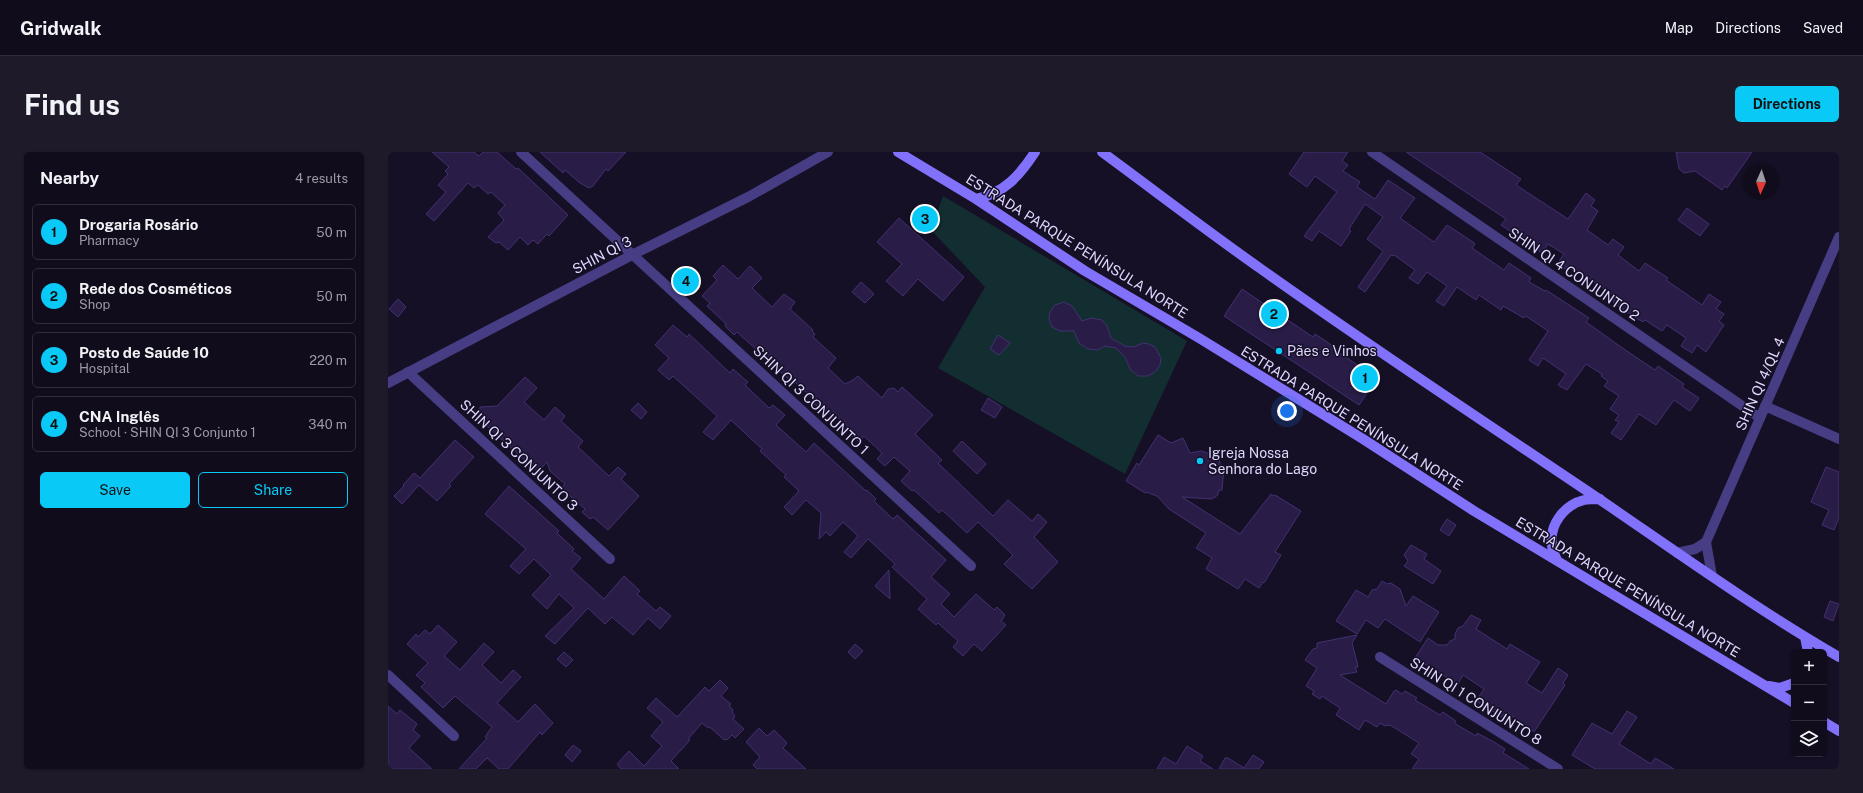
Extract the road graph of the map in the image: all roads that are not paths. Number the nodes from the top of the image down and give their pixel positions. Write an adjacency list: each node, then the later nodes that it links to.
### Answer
1 (521, 152): 9 (street, SHIN QI 3 CONJUNTO 1)
2 (828, 152): 9 (street, SHIN QI 3)
3 (898, 152): 7 (main road, ESTRADA PARQUE PENÍNSULA NORTE)
4 (1036, 152): 7 (main road)
5 (1102, 152): 15 (main road)
6 (1372, 152): 13 (street, SHIN QI 4 CONJUNTO 2)
7 (976, 199): 19 (main road, ESTRADA PARQUE PENÍNSULA NORTE)
8 (1839, 237): 12 (street, SHIN QI 4/QL 4)
9 (632, 254): 10 (street, SHIN QI 3); 20 (street, SHIN QI 3 CONJUNTO 1)
10 (408, 372): 11 (street, SHIN QI 3); 18 (street, SHIN QI 3 CONJUNTO 3)
11 (388, 383)
12 (1765, 406): 13 (street, SHIN QI 4/QL 4); 14 (street)
13 (1760, 418): 16 (street, SHIN QI 4/QL 4)
14 (1839, 439)
15 (1600, 499): 17 (main road); 19 (main road)
16 (1706, 542): 17 (street); 21 (street)
17 (1677, 553): 21 (main road)
18 (610, 560)
19 (1557, 560): 28 (main road, ESTRADA PARQUE PENÍNSULA NORTE)
20 (971, 566)
21 (1712, 576): 22 (main road)
22 (1805, 637): 23 (main road); 25 (main road)
23 (1807, 649)
24 (1380, 657): 33 (street, SHIN QI 1 CONJUNTO 8)
25 (1839, 657)
26 (388, 675): 32 (street)
27 (1791, 684): 28 (main road)
28 (1767, 686): 29 (main road, ESTRADA PARQUE PENÍNSULA NORTE)
29 (1791, 701)
30 (1827, 724): 31 (main road)
31 (1839, 731)
32 (454, 736)
33 (1558, 769)

